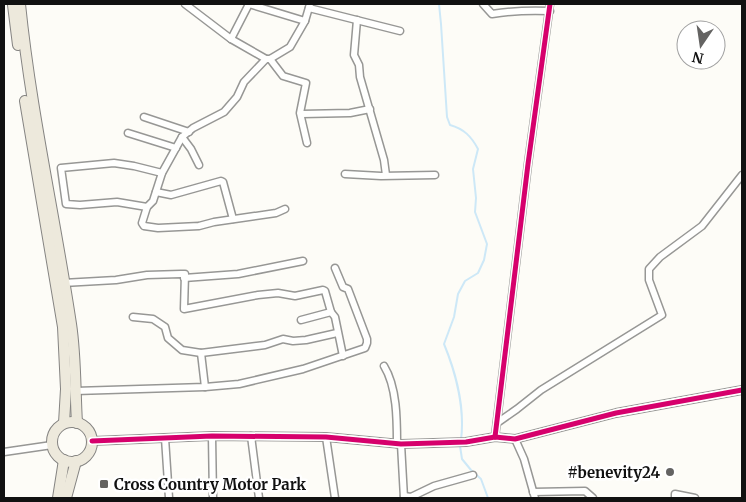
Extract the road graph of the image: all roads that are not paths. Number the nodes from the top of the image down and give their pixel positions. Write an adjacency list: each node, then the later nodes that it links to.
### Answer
1 (13, 4): 45 (main road)
2 (20, 4): 34 (main road)
3 (185, 4): 11 (street)
4 (249, 4): 9 (street); 11 (street)
5 (483, 4): 7 (street)
6 (310, 6): 8 (street); 9 (street)
7 (550, 7): 47 (street)
8 (357, 20): 10 (street); 13 (street)
9 (305, 21): 12 (street)
10 (400, 31)
11 (231, 39): 12 (street)
12 (268, 59): 14 (street); 16 (street)
13 (370, 109): 14 (street); 24 (street)
14 (302, 114): 19 (street)
15 (144, 117): 16 (street)
16 (188, 132): 18 (street)
17 (128, 134): 20 (street)
18 (182, 138): 20 (street); 21 (street)
19 (306, 143)
20 (176, 148): 22 (street)
21 (199, 165)
22 (162, 173): 27 (street); 28 (street)
23 (346, 174): 24 (street)
24 (386, 175): 25 (street)
25 (435, 175)
26 (742, 175): 47 (street)
27 (156, 192): 28 (street); 30 (street)
28 (147, 206): 30 (street)
29 (285, 209): 30 (street)
30 (233, 219)
31 (303, 261): 33 (street)
32 (335, 268): 40 (street)
33 (184, 278): 34 (street); 35 (street)
34 (63, 284): 44 (main road)
35 (331, 312): 37 (street); 38 (street)
36 (133, 317): 39 (street)
37 (301, 320)
38 (337, 333): 39 (street); 40 (street)
39 (201, 353): 42 (street)
40 (343, 356): 42 (street)
41 (384, 366): 55 (street)
42 (205, 387): 44 (street)
43 (742, 390): 53 (street)
44 (75, 391): 46 (main road)
45 (64, 423): 46 (main road); 56 (main road)
46 (77, 423): 54 (main road)
47 (497, 423): 51 (street)
48 (212, 436): 49 (street); 52 (street); 66 (street)
49 (251, 436): 50 (street); 67 (street)
50 (326, 436): 55 (street); 68 (street)
51 (495, 437): 53 (street); 55 (street)
52 (165, 438): 54 (street); 65 (street)
53 (515, 439): 61 (street)
54 (92, 441): 59 (main road)
55 (399, 444): 62 (street)
56 (52, 445): 57 (street); 58 (main road)
57 (4, 452)
58 (64, 460): 59 (main road); 63 (main road)
59 (76, 461): 64 (main road)
60 (473, 475): 62 (street)
61 (534, 495): 69 (street)
62 (404, 497)
63 (58, 498)
64 (66, 498)
65 (169, 498)
66 (213, 498)
67 (258, 498)
68 (335, 498)
69 (593, 498)
70 (675, 498): 71 (street)
71 (695, 498)

